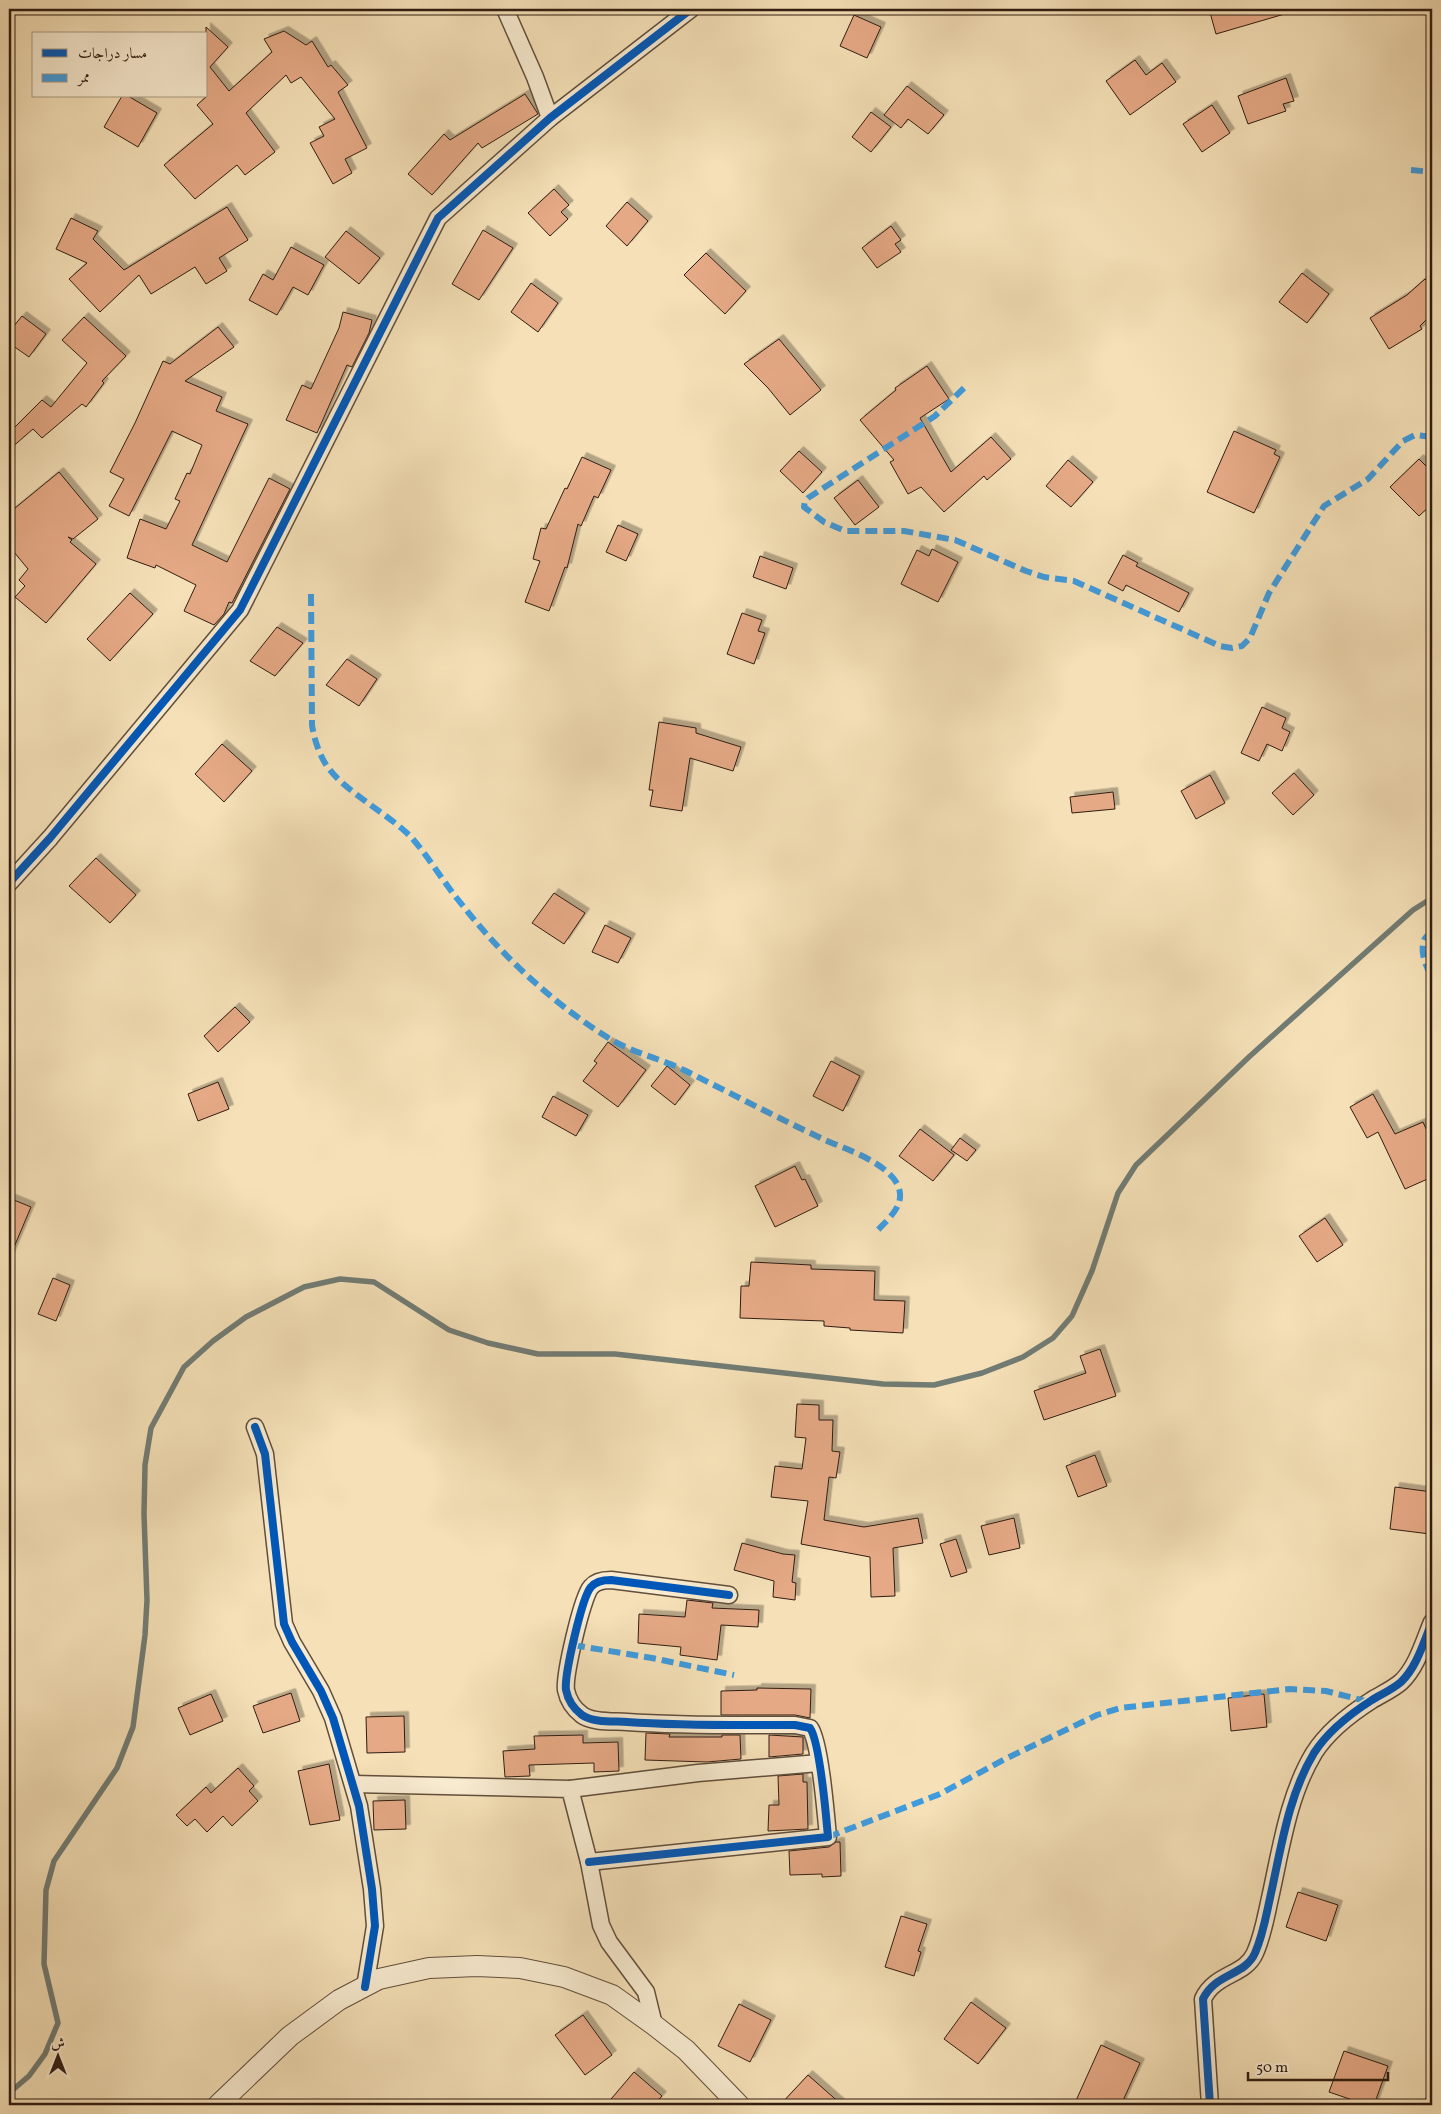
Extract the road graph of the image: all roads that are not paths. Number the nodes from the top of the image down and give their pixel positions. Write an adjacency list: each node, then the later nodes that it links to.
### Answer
1 (505, 9): 3 (street)
2 (691, 9): 3 (street)
3 (550, 118): 4 (street)
4 (9, 883)
5 (256, 1428): 9 (street)
6 (729, 1596): 8 (street)
7 (1432, 1622): 16 (street)
8 (819, 1763): 10 (street); 11 (street)
9 (353, 1784): 10 (street); 12 (street)
10 (570, 1789): 11 (street)
11 (589, 1862): 13 (street)
12 (365, 1987): 13 (street); 14 (street)
13 (654, 2024): 15 (street)
14 (218, 2105)
15 (740, 2105)
16 (1210, 2105)

